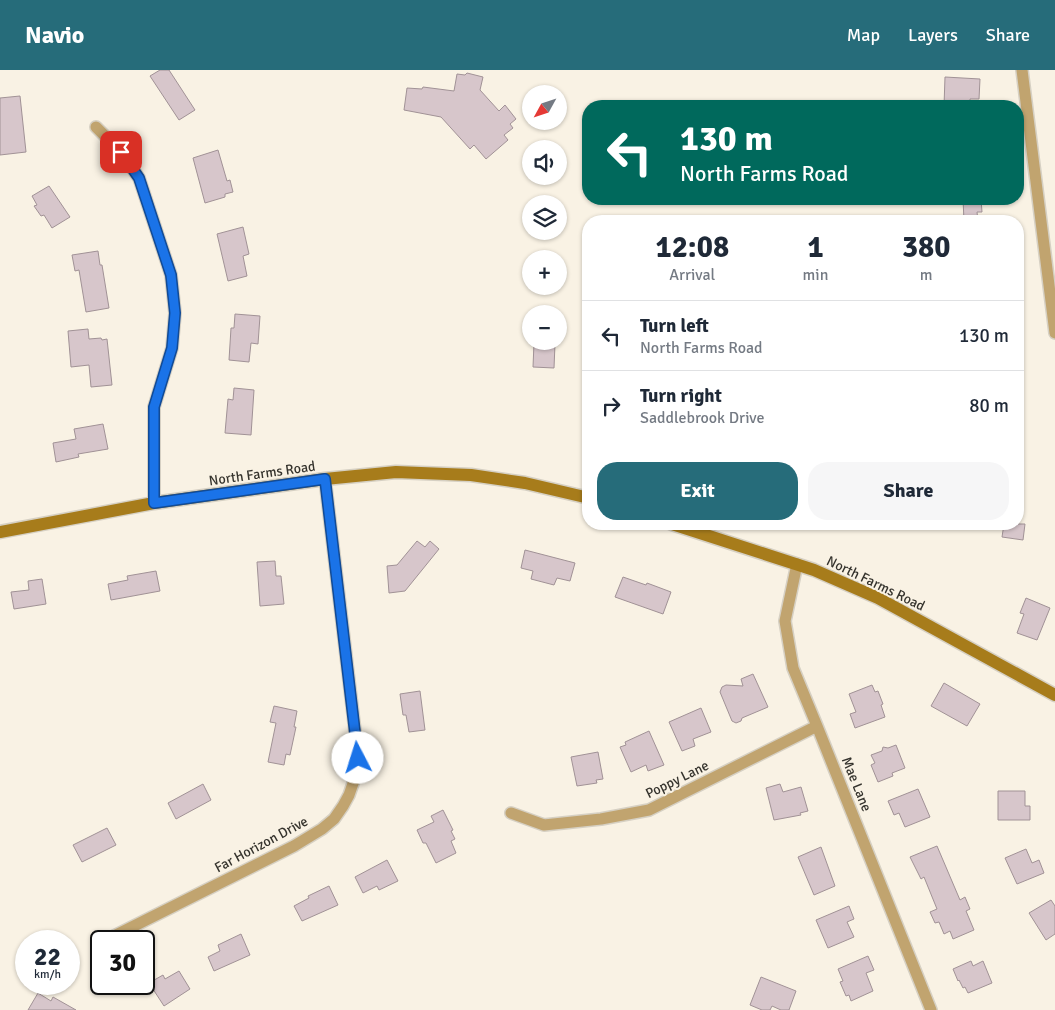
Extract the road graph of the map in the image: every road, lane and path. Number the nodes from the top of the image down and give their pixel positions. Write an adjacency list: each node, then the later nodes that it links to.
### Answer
1 (1022, 70): 3 (street)
2 (96, 127): 6 (street)
3 (1055, 333)
4 (325, 479): 5 (main road, North Farms Road); 6 (main road, North Farms Road); 13 (street, Far Horizon Drive)
5 (582, 496)
6 (154, 503): 8 (main road, North Farms Road)
7 (691, 530): 9 (main road, North Farms Road)
8 (0, 532)
9 (797, 564): 10 (main road, North Farms Road); 11 (street, Mae Lane)
10 (1055, 695)
11 (818, 726): 12 (street, Poppy Lane); 14 (street, Mae Lane)
12 (511, 813)
13 (126, 930)
14 (931, 1010)

